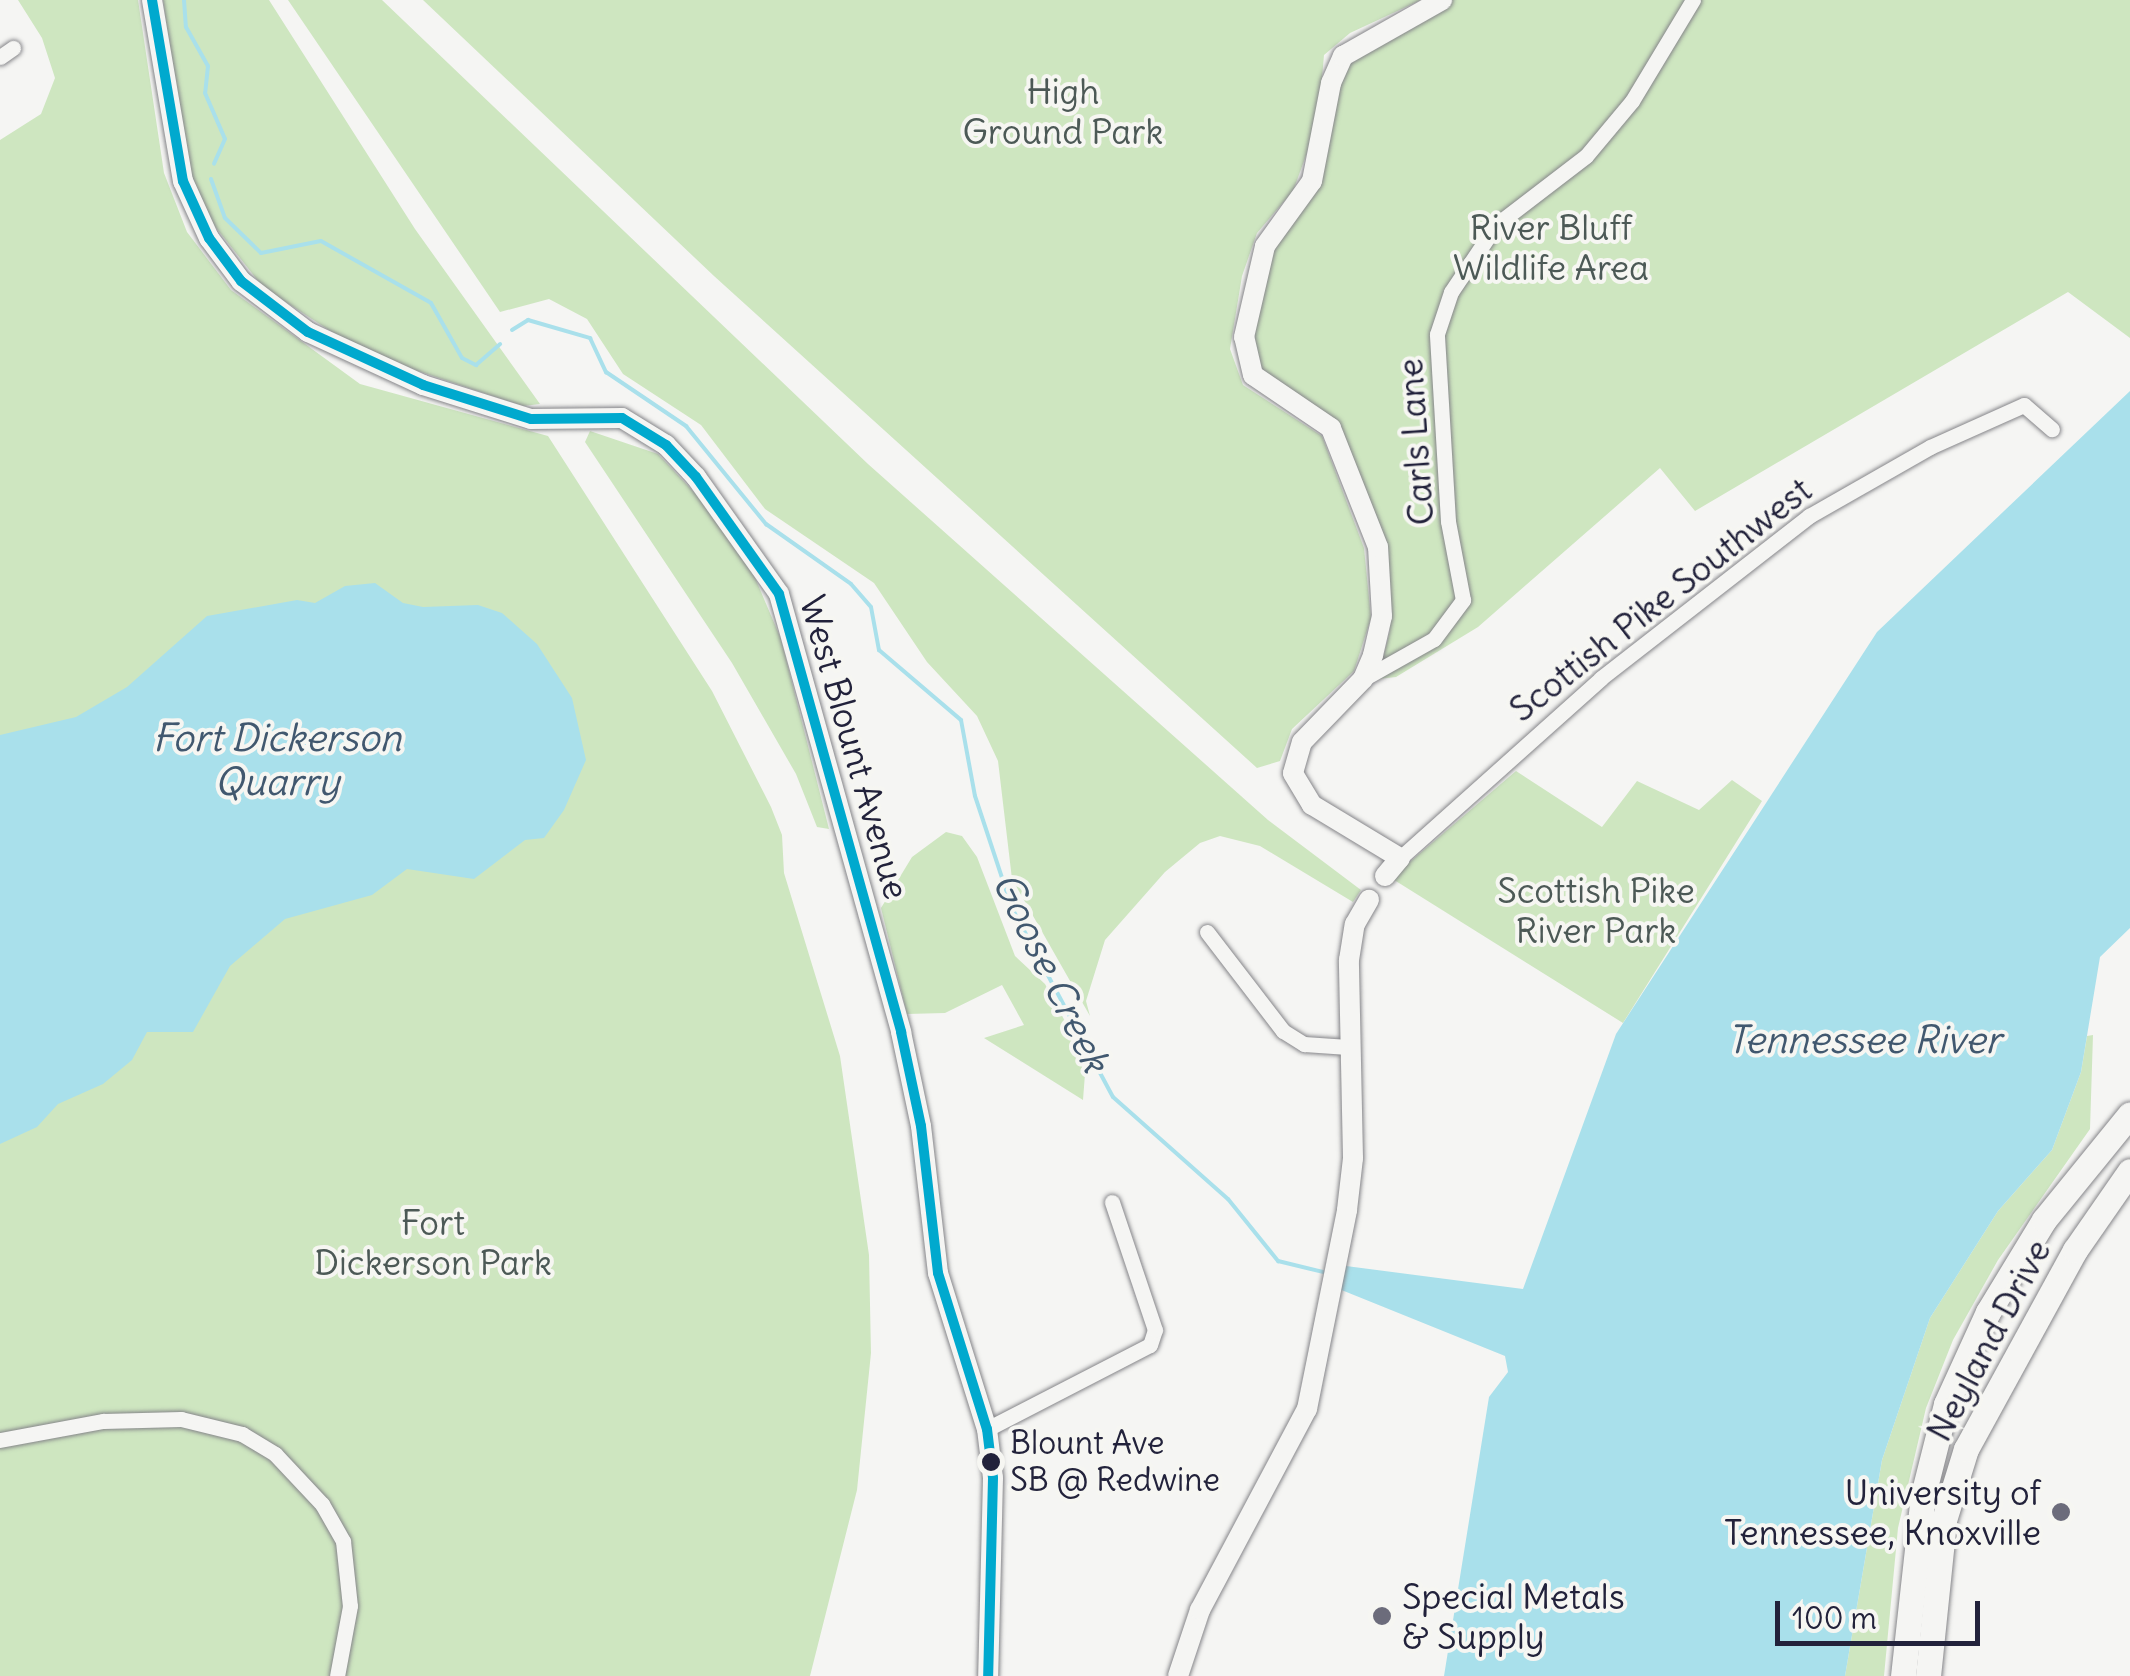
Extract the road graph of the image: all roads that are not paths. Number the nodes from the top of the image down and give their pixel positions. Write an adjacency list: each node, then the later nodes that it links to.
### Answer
1 (152, 0): 14 (street, West Blount Avenue)
2 (1442, 0): 5 (street)
3 (1693, 0): 5 (street, Carls Lane)
4 (2052, 429): 6 (street, Scottish Pike Southwest)
5 (1364, 679): 6 (street)
6 (1400, 858): 7 (street, Scottish Pike Southwest)
7 (1386, 876)
8 (1369, 900): 10 (street)
9 (1207, 932): 10 (street)
10 (1348, 1046): 18 (street)
11 (2130, 1114): 19 (main road, Neyland Drive)
12 (2130, 1170): 20 (main road, Neyland Drive)
13 (1112, 1202): 14 (street)
14 (987, 1429): 17 (street, West Blount Avenue)
15 (0, 1440): 16 (street)
16 (337, 1676)
17 (988, 1676)
18 (1178, 1676)
19 (1904, 1676)
20 (1928, 1676)

